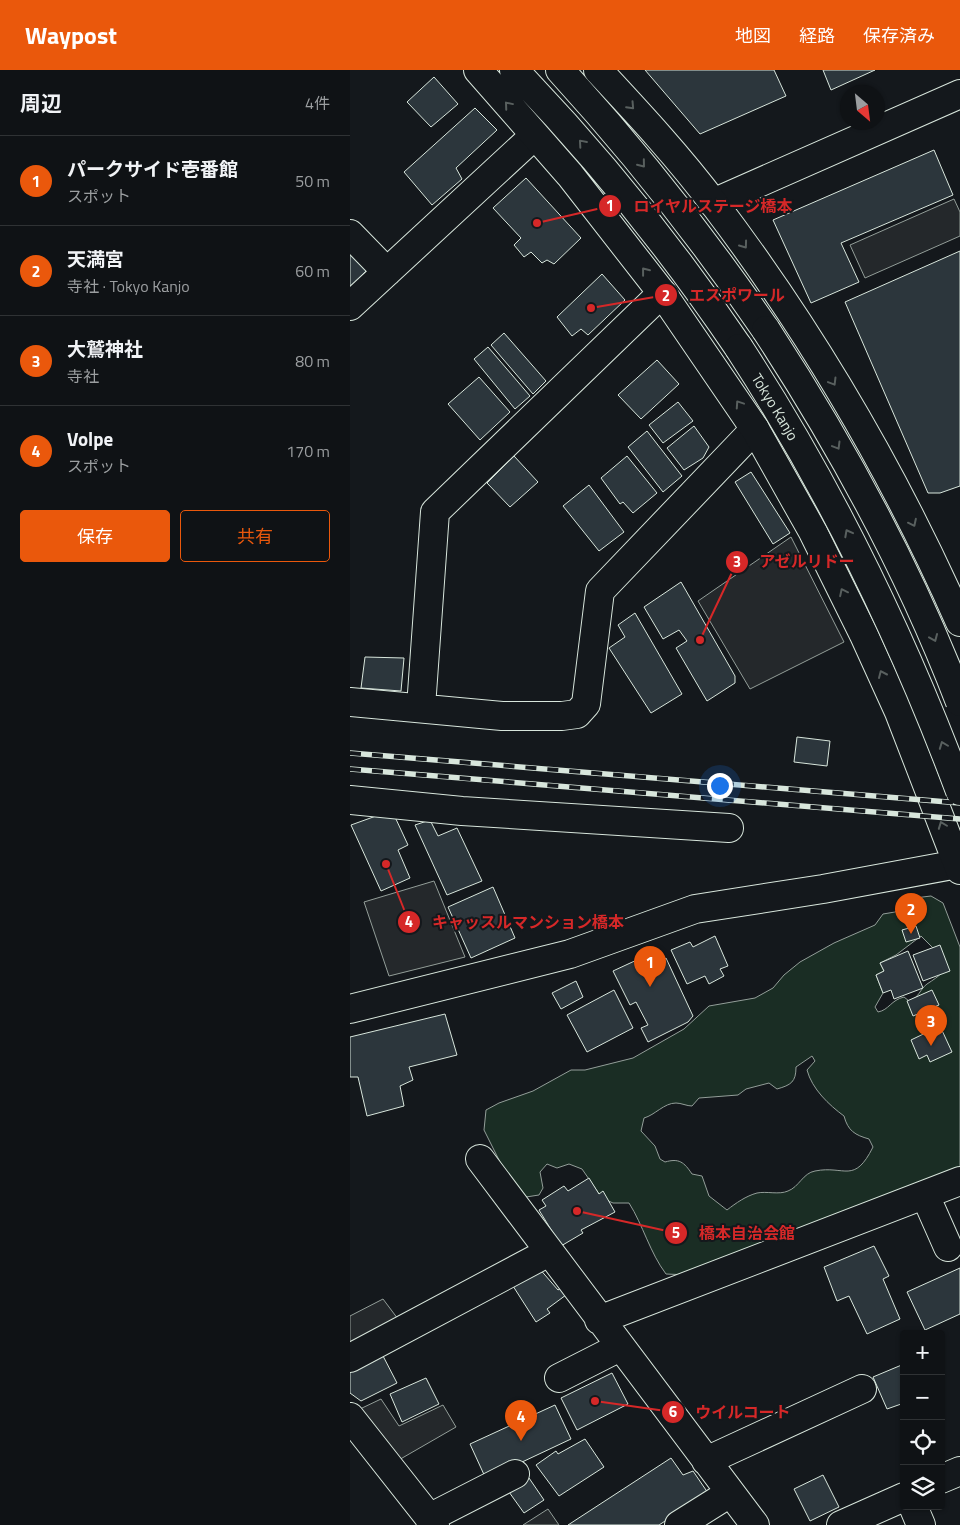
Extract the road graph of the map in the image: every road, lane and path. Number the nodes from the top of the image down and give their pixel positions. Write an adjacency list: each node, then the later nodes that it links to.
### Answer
1 (478, 70): 6 (main road, one-way to 1)
2 (514, 70): 19 (main road, Tokyo Kanjo, one-way to 2, bridge)
3 (560, 70): 17 (main road, one-way to 17, bridge)
4 (598, 70): 7 (main road, one-way to 7)
5 (960, 94): 7 (main road)
6 (534, 136): 9 (main road); 10 (main road, one-way to 6)
7 (713, 203): 13 (main road, one-way to 13)
8 (350, 234): 9 (main road)
9 (387, 272): 11 (main road)
10 (662, 293): 12 (main road, one-way to 10); 18 (main road)
11 (350, 306)
12 (755, 429): 15 (main road, one-way to 12); 18 (main road)
13 (954, 589): 14 (main road); 15 (main road)
14 (960, 622)
15 (864, 636): 22 (main road, one-way to 15)
16 (350, 702): 18 (main road)
17 (960, 702)
18 (421, 707)
19 (960, 791)
20 (350, 800): 21 (main road)
21 (729, 828)
22 (959, 867): 23 (main road)
23 (350, 1009)
24 (480, 1159): 28 (main road)
25 (960, 1181): 26 (main road)
26 (925, 1195): 27 (main road); 29 (main road)
27 (948, 1247)
28 (549, 1252): 29 (main road); 31 (main road)
29 (599, 1320): 30 (main road)
30 (620, 1347): 32 (main road); 35 (main road)
31 (350, 1358)
32 (559, 1378)
33 (862, 1389): 35 (main road)
34 (350, 1417): 42 (main road)
35 (706, 1461): 39 (main road)
36 (960, 1471): 38 (main road)
37 (515, 1474): 42 (main road)
38 (945, 1477)
39 (730, 1493): 43 (main road); 44 (main road)
40 (900, 1499): 45 (main road)
41 (915, 1510): 46 (main road)
42 (432, 1521)
43 (679, 1525)
44 (755, 1525)
45 (841, 1525)
46 (921, 1525)

